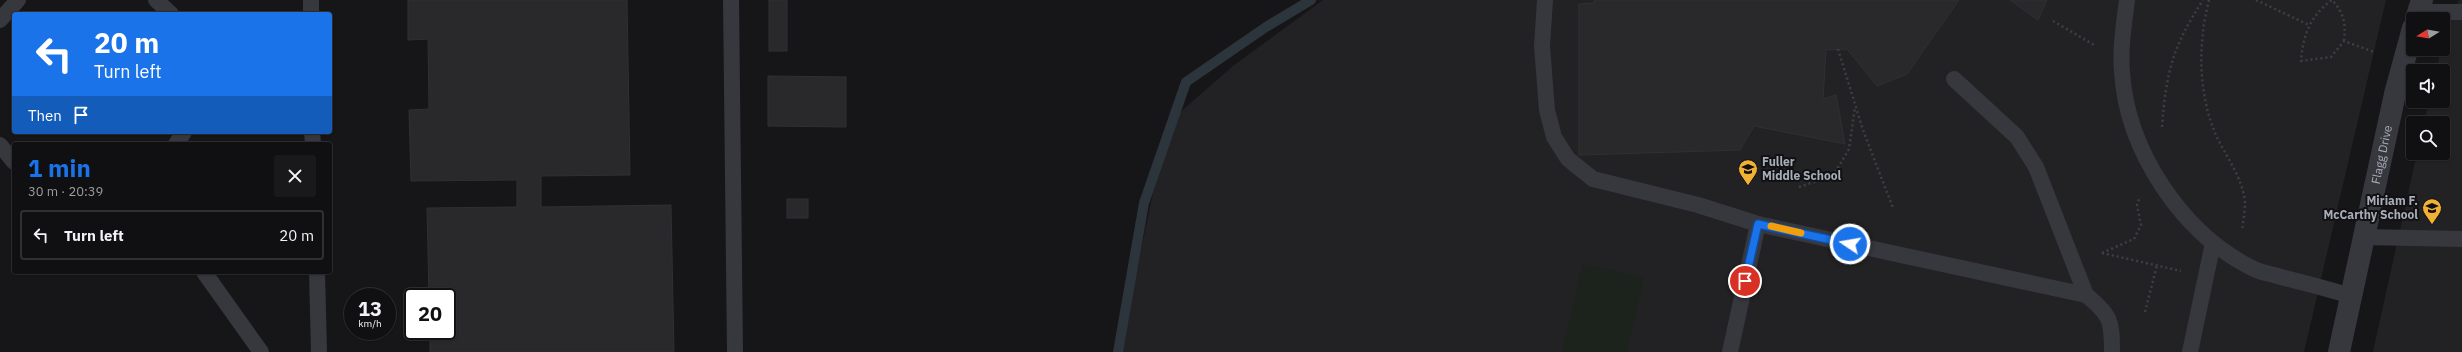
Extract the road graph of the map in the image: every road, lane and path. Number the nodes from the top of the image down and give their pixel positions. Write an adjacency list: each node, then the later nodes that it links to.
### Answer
1 (18, 0): 14 (lane)
2 (156, 0): 10 (lane)
3 (311, 0): 11 (lane)
4 (731, 0): 44 (lane)
5 (1545, 0): 30 (lane)
6 (2127, 0): 34 (lane)
7 (2203, 0): 24 (path)
8 (2209, 0): 31 (path)
9 (2256, 0): 16 (path)
10 (169, 12)
11 (311, 12)
12 (2462, 12): 13 (lane)
13 (2450, 13)
14 (0, 20)
15 (2053, 21): 18 (path)
16 (2309, 25): 17 (path); 17 (path)
17 (2344, 41): 20 (path)
18 (2098, 47)
19 (1838, 49): 23 (path)
20 (2374, 52)
21 (2406, 54): 32 (street, Flagg Drive)
22 (1954, 79): 39 (lane)
23 (1855, 106): 27 (path); 29 (path)
24 (2162, 132)
25 (0, 145): 26 (lane)
26 (12, 160)
27 (1799, 187)
28 (2140, 194): 35 (path)
29 (1893, 208)
30 (1758, 224): 39 (lane); 45 (lane)
31 (2242, 230)
32 (2364, 236): 33 (lane); 40 (street, Flagg Drive)
33 (2462, 239)
34 (2213, 243): 40 (lane); 47 (lane)
35 (2157, 265): 36 (path); 41 (path)
36 (2183, 272)
37 (205, 274): 42 (lane)
38 (317, 274): 43 (lane)
39 (2086, 295): 46 (lane)
40 (2351, 296): 48 (street, Flagg Drive)
41 (2145, 312)
42 (261, 352)
43 (319, 352)
44 (735, 352)
45 (1730, 352)
46 (2112, 352)
47 (2190, 352)
48 (2339, 352)

